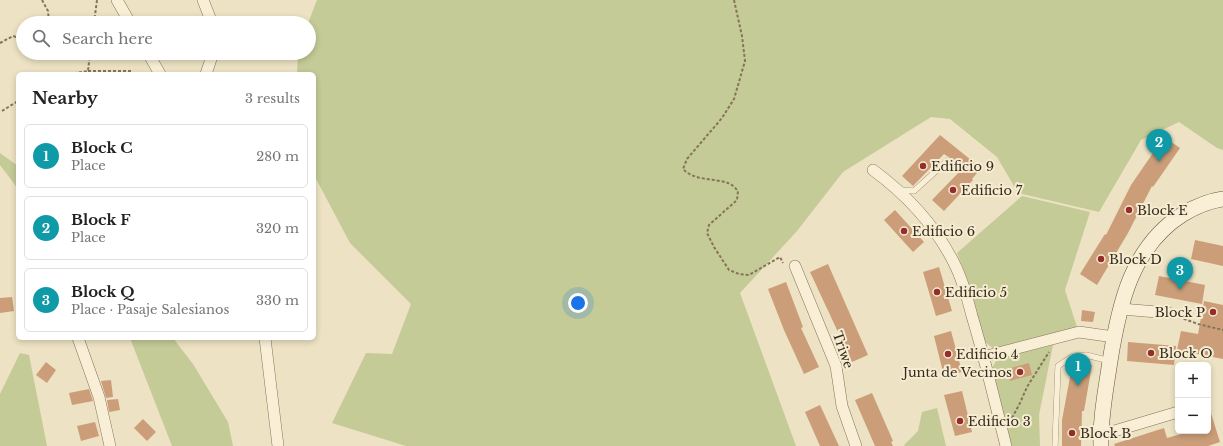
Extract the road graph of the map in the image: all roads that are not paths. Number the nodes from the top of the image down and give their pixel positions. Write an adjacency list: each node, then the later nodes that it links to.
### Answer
1 (117, 0): 3 (street)
2 (203, 0): 4 (street)
3 (126, 16)
4 (209, 16)
5 (152, 60): 7 (street)
6 (211, 60): 8 (street)
7 (159, 72)
8 (207, 72)
9 (947, 161): 11 (lane)
10 (873, 170): 11 (street)
11 (899, 190): 19 (street)
12 (1223, 199): 14 (street)
13 (795, 266): 25 (street, Triwe)
14 (1121, 308): 15 (street); 16 (street)
15 (1169, 313)
16 (1114, 337): 19 (street); 20 (street)
17 (79, 340): 23 (street)
18 (265, 340): 24 (street)
19 (983, 357): 26 (street)
20 (1110, 362): 22 (street); 27 (lane)
21 (1175, 413): 22 (street)
22 (1101, 440)
23 (110, 446)
24 (278, 446)
25 (856, 446)
26 (1006, 446)
27 (1055, 446)

